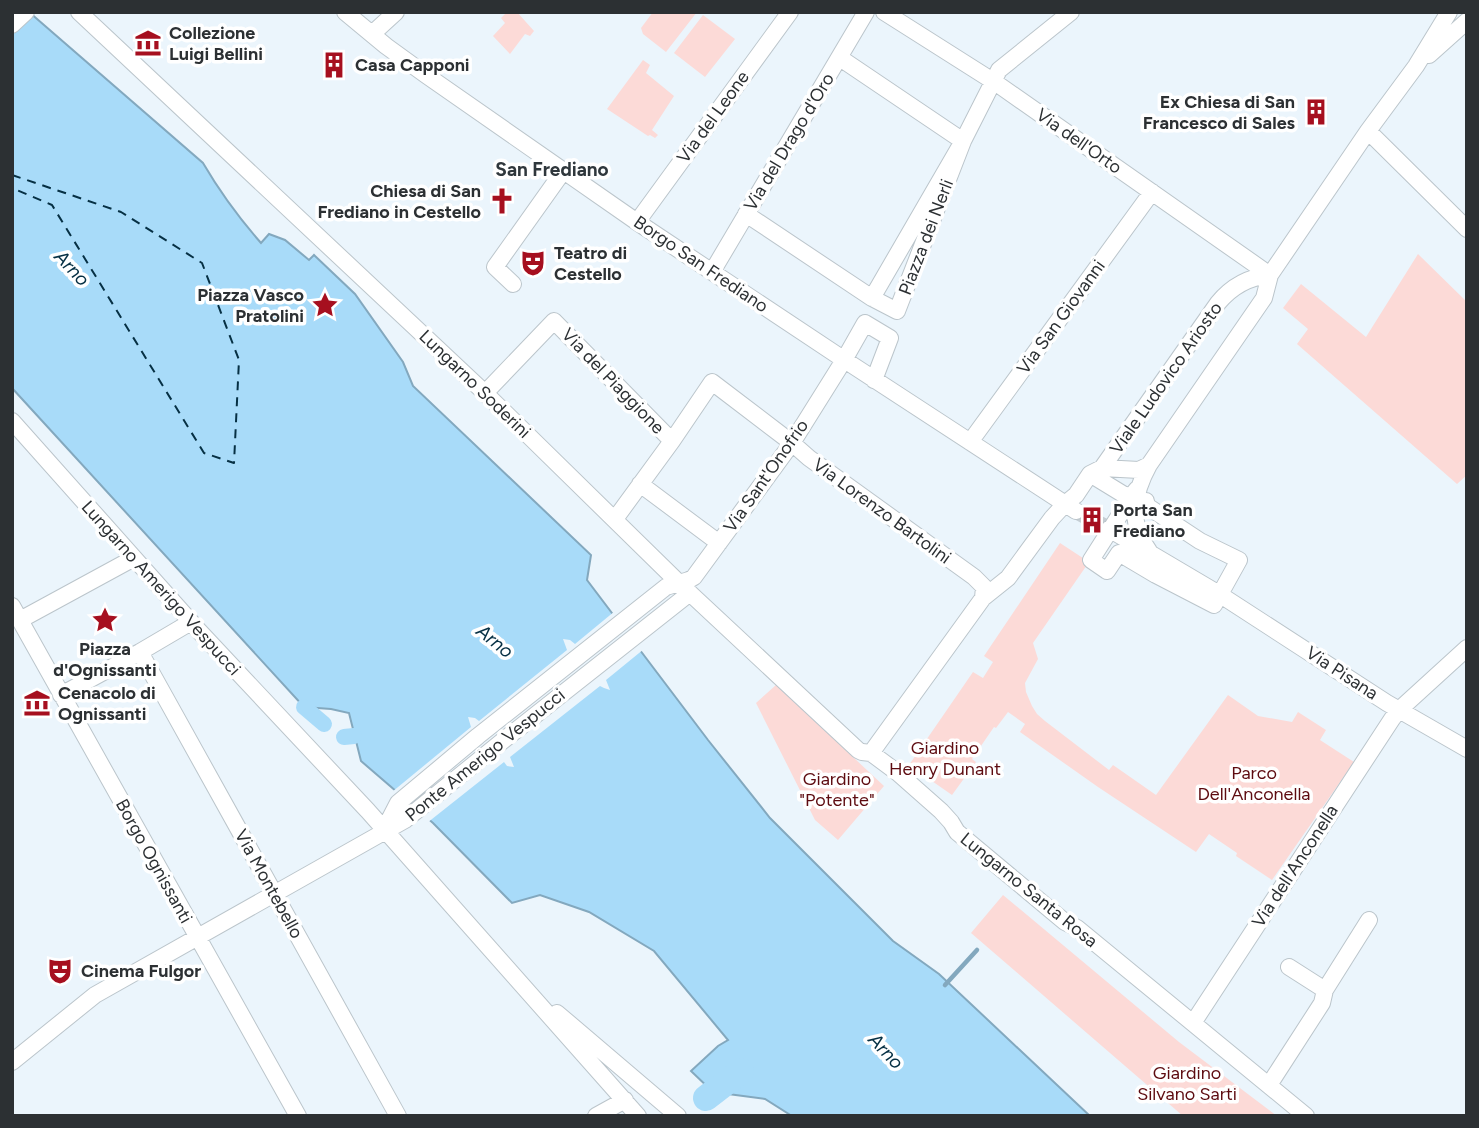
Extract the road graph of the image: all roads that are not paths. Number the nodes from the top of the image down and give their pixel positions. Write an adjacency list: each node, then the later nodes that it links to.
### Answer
1 (26, 12): 11 (street)
2 (79, 12): 30 (street, Lungarno Soderini)
3 (345, 12): 12 (street, Borgo San Frediano)
4 (396, 12): 12 (street)
5 (790, 12): 21 (street, Via del Leone)
6 (866, 12): 13 (street, Via del Drago d'Oro)
7 (884, 12): 15 (street, Via dell'Orto)
8 (1071, 12): 15 (street, Piazza dei Nerli)
9 (1449, 12): 14 (street, Viale Ludovico Ariosto)
10 (1467, 21): 14 (street, Viale Ludovico Ariosto)
11 (12, 25)
12 (372, 34): 18 (street, Borgo San Frediano)
13 (840, 58): 17 (street); 20 (street, Via del Drago d'Oro)
14 (1416, 66): 16 (street, Viale Ludovico Ariosto)
15 (992, 81): 17 (street, Piazza dei Nerli); 19 (street, Via dell'Orto)
16 (1368, 131): 22 (street); 24 (street, Viale Ludovico Ariosto)
17 (963, 141): 26 (street, Piazza dei Nerli); 26 (street, Piazza dei Nerli)
18 (564, 170): 21 (street, Borgo San Frediano); 25 (street)
19 (1152, 192): 24 (street, Via dell'Orto); 33 (street, Via San Giovanni)
20 (746, 214): 23 (street, Via del Drago d'Oro); 26 (street)
21 (637, 222): 23 (street, Borgo San Frediano)
22 (1467, 229)
23 (712, 272): 28 (street, Borgo San Frediano)
24 (1270, 275): 35 (street, Viale Ludovico Ariosto); 36 (street, Viale Ludovico Ariosto)
25 (513, 284)
26 (874, 299): 27 (street, Piazza dei Nerli)
27 (865, 323): 28 (street, Piazza dei Nerli); 29 (street)
28 (844, 360): 29 (street, Borgo San Frediano); 34 (street, Via Sant'Onofrio)
29 (874, 380): 33 (street, Borgo San Frediano)
30 (485, 393): 32 (street, Via del Piaggione); 40 (street, Lungarno Soderini)
31 (12, 421): 44 (street, Lungarno Amerigo Vespucci)
32 (672, 442): 34 (street, Via Lorenzo Bartolini); 37 (street)
33 (970, 442): 39 (street, Borgo San Frediano)
34 (792, 443): 42 (street, Via Sant'Onofrio); 47 (street, Via Lorenzo Bartolini)
35 (1149, 466): 36 (street, Viale Ludovico Ariosto); 38 (street, Viale Ludovico Ariosto)
36 (1096, 471): 38 (street); 39 (street, Viale Ludovico Ariosto)
37 (640, 484): 40 (street); 42 (street)
38 (1137, 495): 41 (street); 43 (street); 46 (street)
39 (1071, 507): 47 (street, Viale Ludovico Ariosto)
40 (615, 519): 45 (street, Lungarno Soderini)
41 (1110, 530): 43 (street, Via Pisana); 46 (street)
42 (719, 543): 45 (street, Via Sant'Onofrio)
43 (1153, 555): 46 (street, Via Pisana)
44 (134, 558): 48 (street); 49 (street, Lungarno Amerigo Vespucci)
45 (678, 591): 55 (street, Lungarno Soderini); 56 (street, Ponte Amerigo Vespucci); 56 (street, Ponte Amerigo Vespucci)
46 (1219, 594): 53 (street, Via Pisana)
47 (982, 598): 55 (street, Viale Ludovico Ariosto)
48 (16, 613): 52 (street, Borgo Ognissanti)
49 (191, 622): 51 (street); 56 (street, Lungarno Amerigo Vespucci)
50 (1467, 648): 53 (street, Via dell'Anconella)
51 (140, 652): 52 (street); 57 (street, Via Montebello)
52 (61, 695): 59 (street, Borgo Ognissanti)
53 (1399, 710): 54 (street, Via Pisana); 63 (street, Via dell'Anconella)
54 (1467, 749)
55 (871, 753): 63 (street, Lungarno Santa Rosa)
56 (384, 830): 57 (street); 61 (street, Lungarno Amerigo Vespucci)
57 (274, 893): 59 (street); 68 (street, Via Montebello)
58 (1369, 920): 62 (street)
59 (197, 936): 64 (street); 67 (street, Borgo Ognissanti)
60 (1289, 967): 62 (street)
61 (521, 984): 66 (street, Lungarno Amerigo Vespucci); 71 (street, Lungarno Amerigo Vespucci)
62 (1325, 990): 65 (street)
63 (1192, 1023): 65 (street, Lungarno Santa Rosa)
64 (12, 1062)
65 (1269, 1086): 72 (street, Lungarno Santa Rosa)
66 (625, 1100): 69 (street); 70 (street, Lungarno Amerigo Vespucci)
67 (298, 1116)
68 (398, 1116)
69 (596, 1116)
70 (638, 1116)
71 (678, 1116)
72 (1307, 1116)

